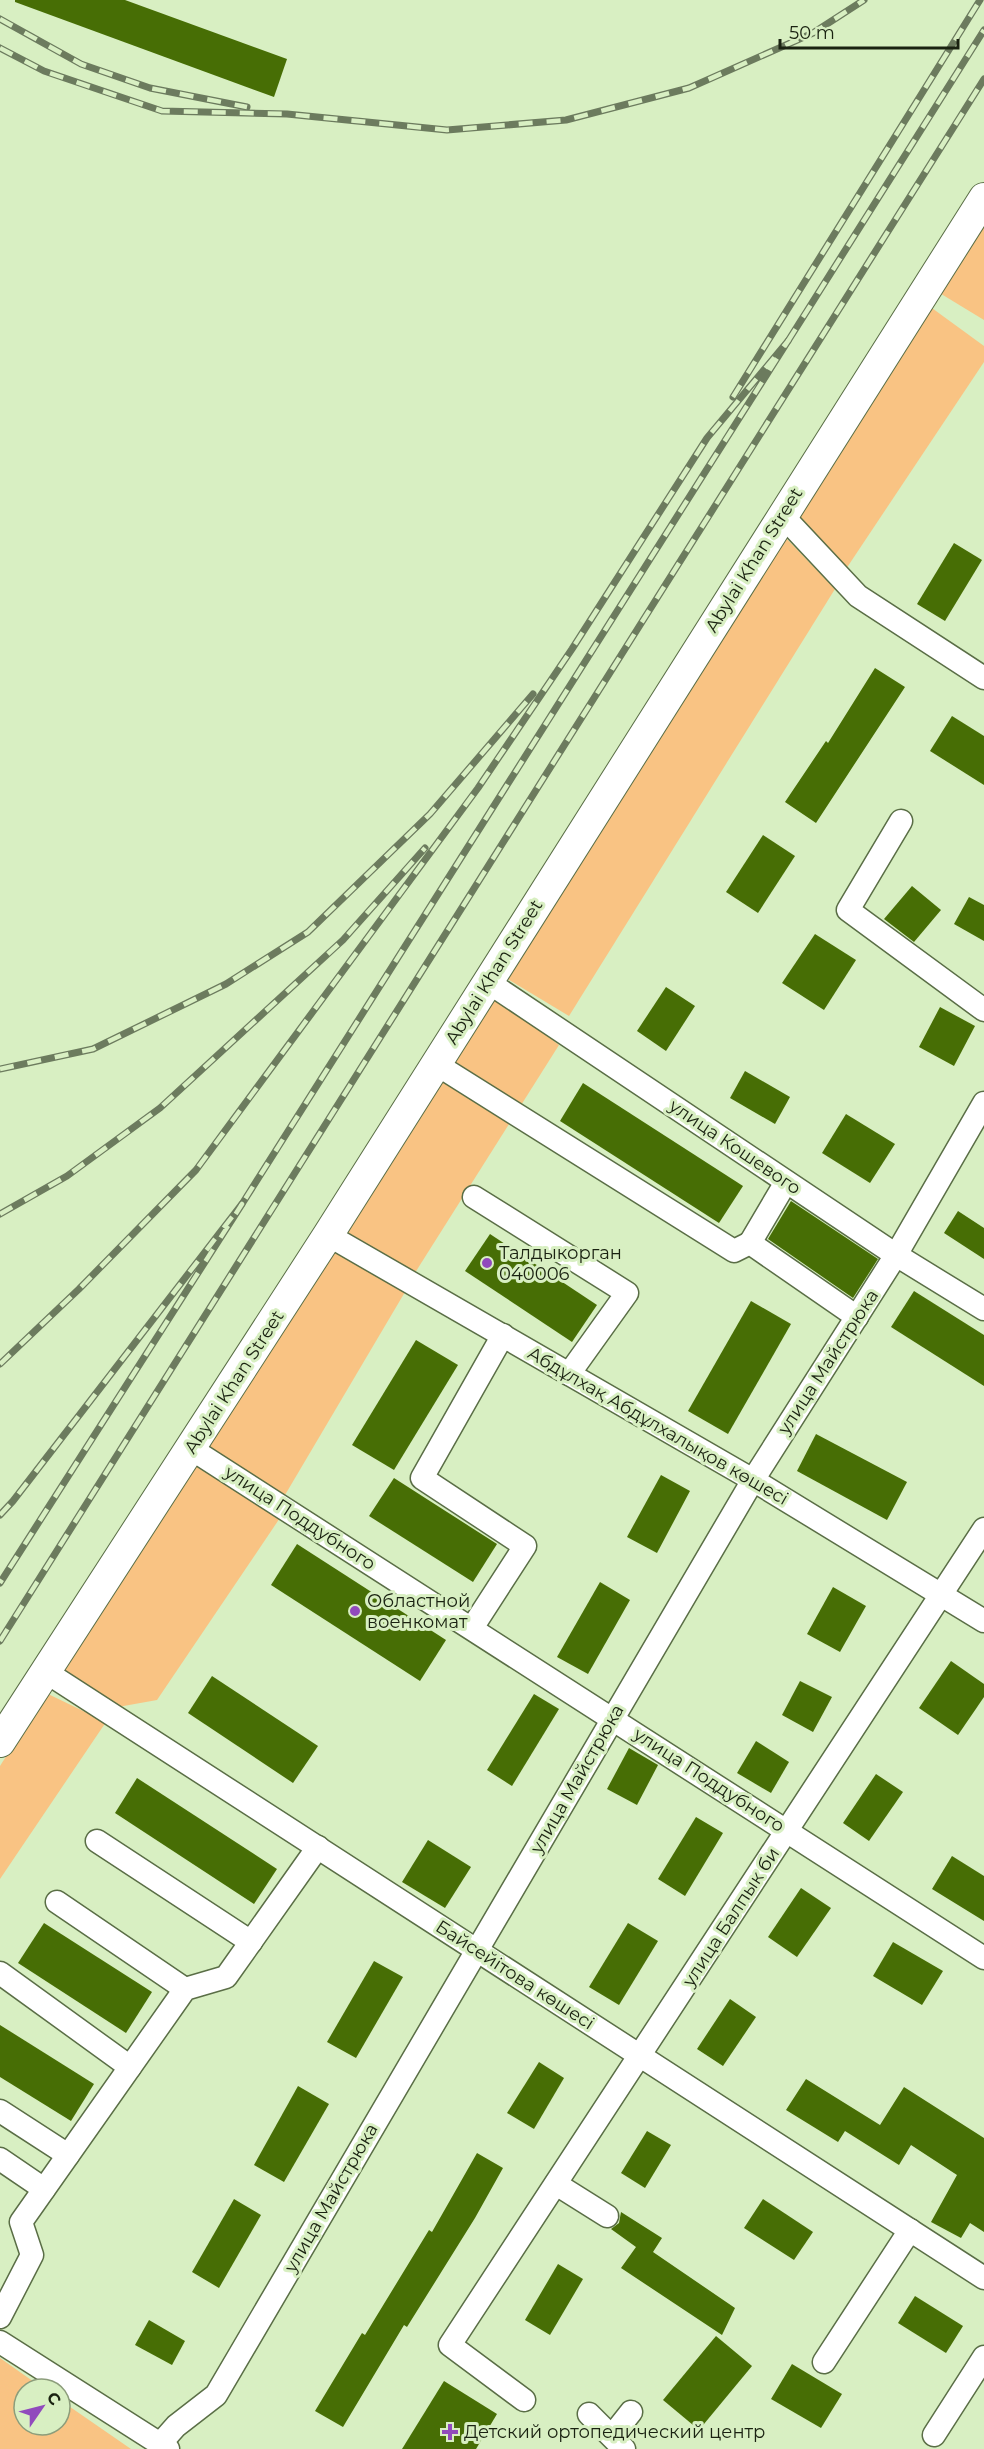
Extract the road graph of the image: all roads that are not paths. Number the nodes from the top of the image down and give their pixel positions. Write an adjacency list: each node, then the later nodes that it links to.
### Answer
1 (984, 198): 2 (main road, Abylai Khan Street)
2 (782, 515): 3 (street); 5 (main road, Abylai Khan Street)
3 (984, 678)
4 (901, 820): 6 (street)
5 (488, 982): 7 (main road, Abylai Khan Street); 9 (street, улица Кошевого)
6 (984, 1010)
7 (436, 1064): 11 (main road, Abylai Khan Street); 12 (street)
8 (984, 1103): 13 (street, улица Майстрюка)
9 (786, 1182): 12 (street); 13 (street, улица Кошевого)
10 (474, 1197): 17 (street)
11 (328, 1235): 16 (street, Абдұлхақ Абдұлхалықов көшесі); 18 (main road, Abylai Khan Street)
12 (750, 1243): 15 (street)
13 (896, 1255): 14 (street, улица Кошевого); 15 (street, улица Майстрюка)
14 (984, 1309)
15 (857, 1317): 19 (street, улица Майстрюка)
16 (502, 1335): 17 (street, Абдұлхақ Абдұлхалықов көшесі); 23 (street)
17 (569, 1374): 19 (street, Абдұлхақ Абдұлхалықов көшесі)
18 (190, 1448): 23 (street, улица Поддубного); 24 (main road, Abylai Khan Street)
19 (753, 1480): 21 (street, Абдұлхақ Абдұлхалықов көшесі); 25 (street, улица Майстрюка)
20 (984, 1529): 21 (street, улица Балпык би)
21 (941, 1596): 22 (street, Абдұлхақ Абдұлхалықов көшесі); 27 (street, улица Балпык би)
22 (984, 1621)
23 (472, 1628): 25 (street, улица Поддубного)
24 (46, 1672): 26 (main road, Abylai Khan Street); 29 (street, Байсейітова көшесі)
25 (613, 1718): 27 (street, улица Поддубного); 32 (street, улица Майстрюка)
26 (0, 1742)
27 (788, 1831): 33 (street, улица Поддубного); 36 (street, улица Балпык би)
28 (97, 1841): 31 (street)
29 (318, 1847): 31 (street); 32 (street, Байсейітова көшесі)
30 (57, 1902): 35 (street)
31 (251, 1942): 35 (street)
32 (477, 1950): 36 (street, Байсейітова көшесі); 55 (street, улица Майстрюка)
33 (984, 1958)
34 (0, 1973): 37 (street)
35 (185, 1989): 37 (street)
36 (640, 2056): 41 (street, улица Балпык би); 44 (street, Байсейітова көшесі)
37 (130, 2067): 39 (street)
38 (0, 2111): 39 (street)
39 (68, 2155): 42 (street)
40 (0, 2158): 42 (street)
41 (556, 2184): 43 (street); 50 (street, улица Балпык би)
42 (44, 2189): 46 (street)
43 (607, 2216)
44 (910, 2230): 45 (street, Байсейітова көшесі); 49 (street)
45 (984, 2278)
46 (0, 2317)
47 (0, 2342): 55 (street)
48 (984, 2357): 53 (street)
49 (824, 2362)
50 (524, 2400)
51 (631, 2412): 54 (street)
52 (589, 2414): 54 (street)
53 (934, 2434)
54 (618, 2443)
55 (164, 2446)

